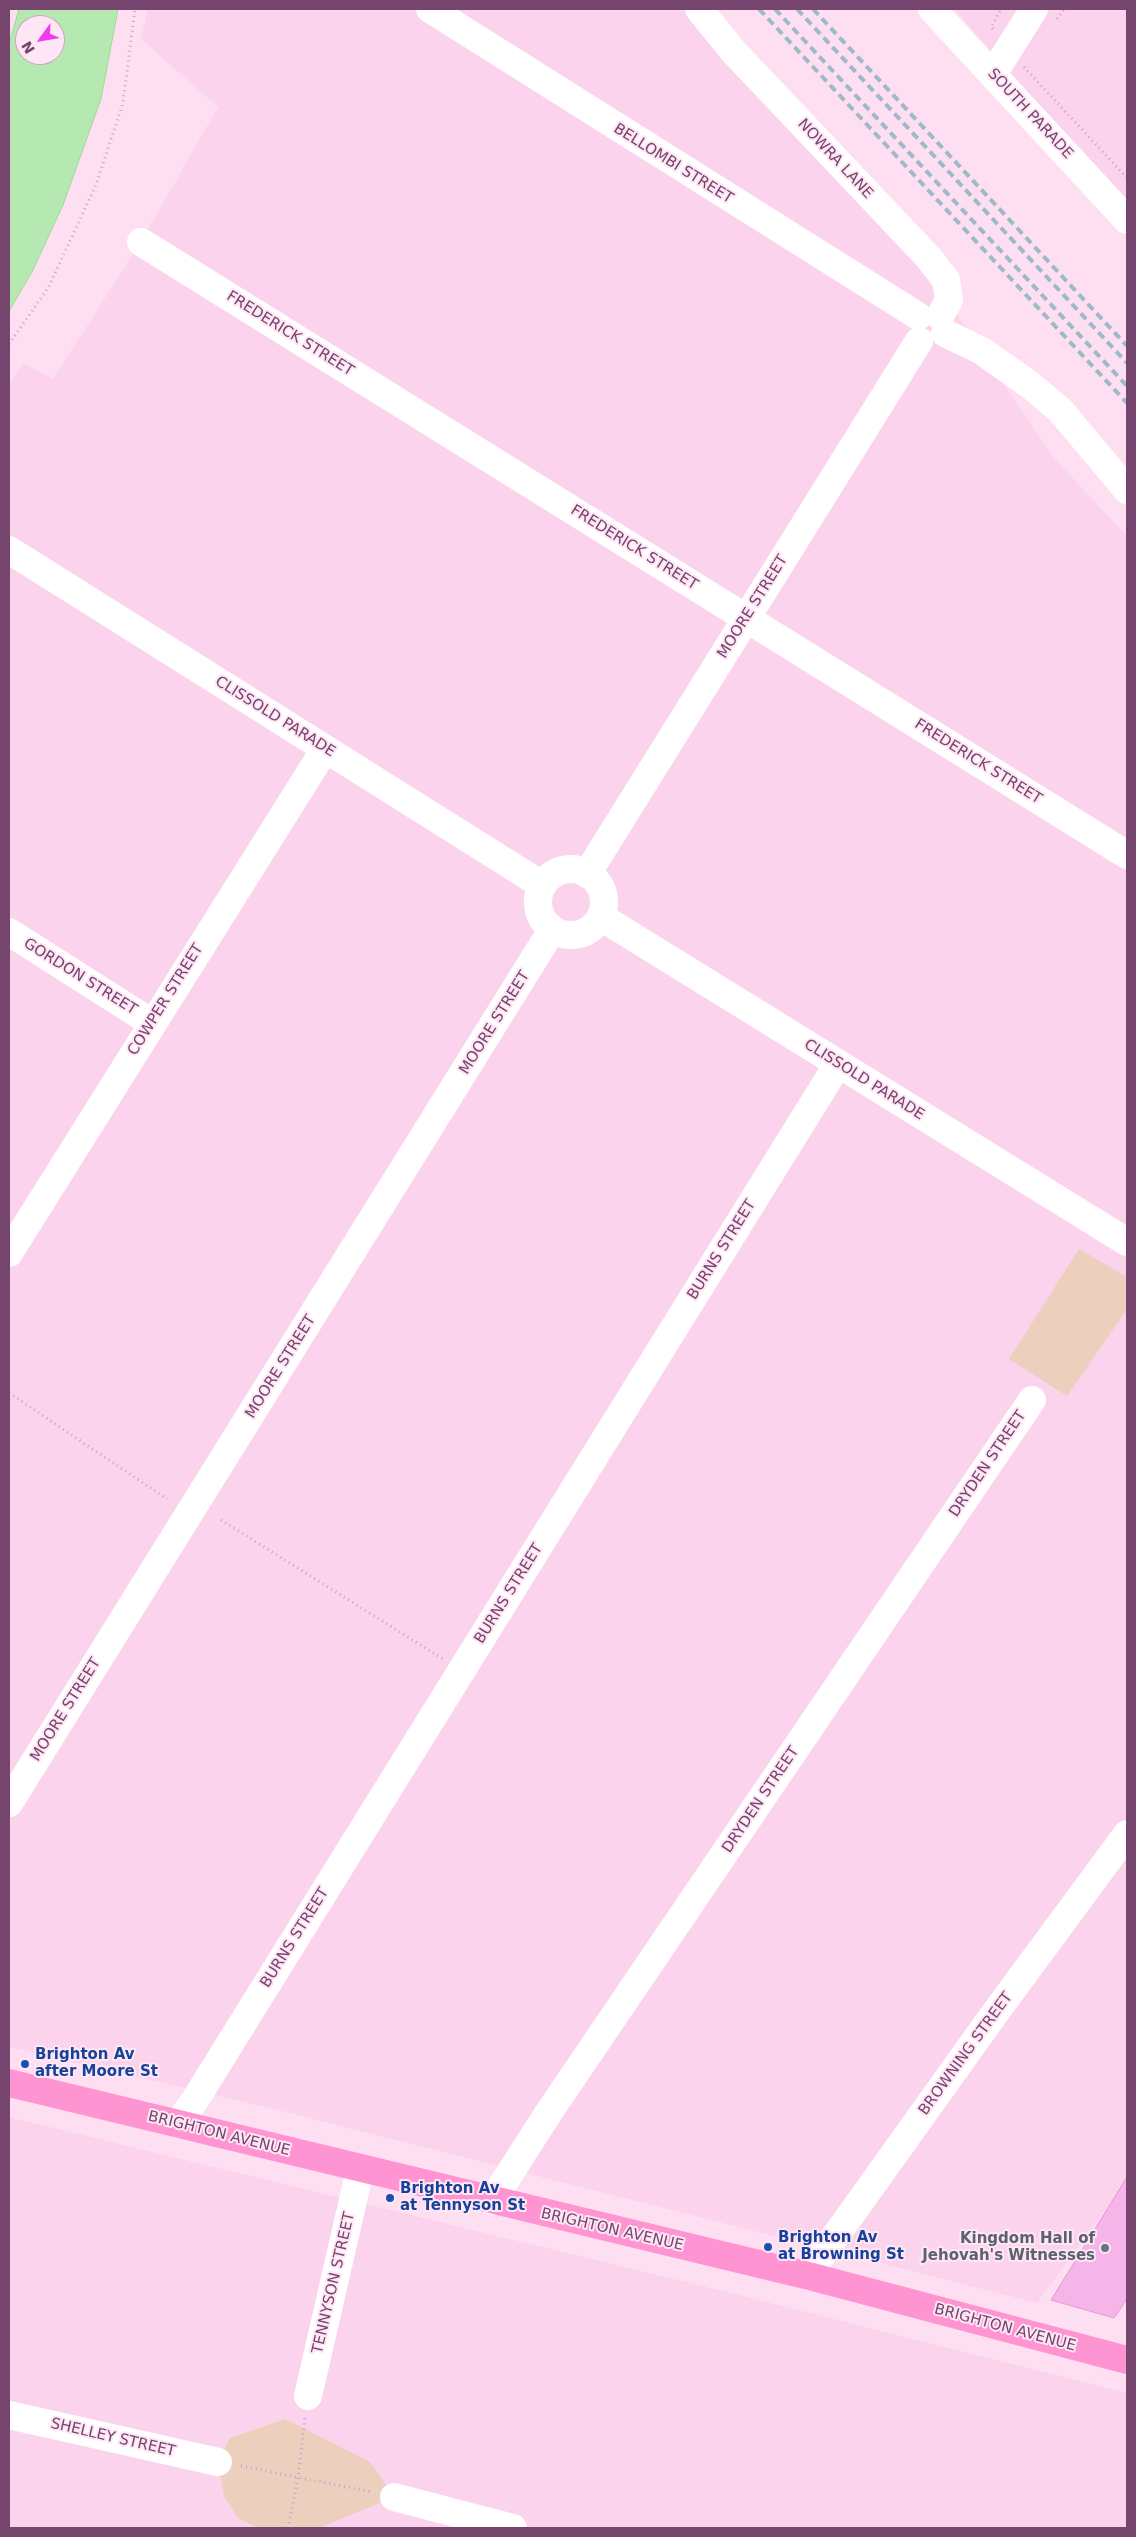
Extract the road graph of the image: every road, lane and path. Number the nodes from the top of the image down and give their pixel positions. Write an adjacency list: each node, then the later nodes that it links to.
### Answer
1 (135, 9): 13 (path)
2 (430, 9): 12 (street, BELLOMBI STREET)
3 (699, 9): 12 (street, NOWRA LANE)
4 (932, 9): 8 (street, SOUTH PARADE)
5 (1001, 9): 7 (path)
6 (1034, 9): 7 (street)
7 (1010, 48): 8 (street); 9 (path)
8 (994, 74): 10 (street, SOUTH PARADE)
9 (1127, 178)
10 (1127, 220)
11 (141, 242): 16 (street, FREDERICK STREET)
12 (930, 326): 14 (street, BELLOMBI STREET); 16 (street, MOORE STREET)
13 (9, 344)
14 (1127, 490)
15 (9, 550): 17 (street, CLISSOLD PARADE)
16 (747, 618): 18 (street, FREDERICK STREET); 19 (street, MOORE STREET)
17 (325, 749): 20 (street, CLISSOLD PARADE); 24 (street, COWPER STREET)
18 (1127, 855)
19 (588, 874): 20 (street); 21 (street)
20 (542, 885): 22 (street)
21 (601, 917): 22 (street); 25 (street, CLISSOLD PARADE)
22 (552, 930): 33 (street, MOORE STREET)
23 (9, 932): 24 (street, GORDON STREET)
24 (152, 1023): 27 (street, COWPER STREET)
25 (838, 1064): 26 (street, CLISSOLD PARADE); 32 (street, BURNS STREET)
26 (1127, 1242)
27 (9, 1253)
28 (9, 1393): 30 (path)
29 (1032, 1400): 38 (street, DRYDEN STREET)
30 (167, 1499)
31 (221, 1520): 32 (path)
32 (461, 1670): 36 (street, BURNS STREET)
33 (9, 1803)
34 (1127, 1834): 39 (street, BROWNING STREET)
35 (9, 2083): 36 (main road, BRIGHTON AVENUE)
36 (178, 2124): 37 (main road, BRIGHTON AVENUE)
37 (360, 2170): 38 (main road, BRIGHTON AVENUE); 41 (street, TENNYSON STREET)
38 (492, 2201): 39 (main road, BRIGHTON AVENUE)
39 (809, 2276): 40 (main road, BRIGHTON AVENUE)
40 (1124, 2355)
41 (308, 2396): 44 (path)
42 (9, 2414): 43 (street, SHELLEY STREET)
43 (218, 2462): 44 (path)
44 (298, 2477): 45 (path); 46 (path)
45 (394, 2497): 47 (street)
46 (288, 2528)
47 (513, 2528)

